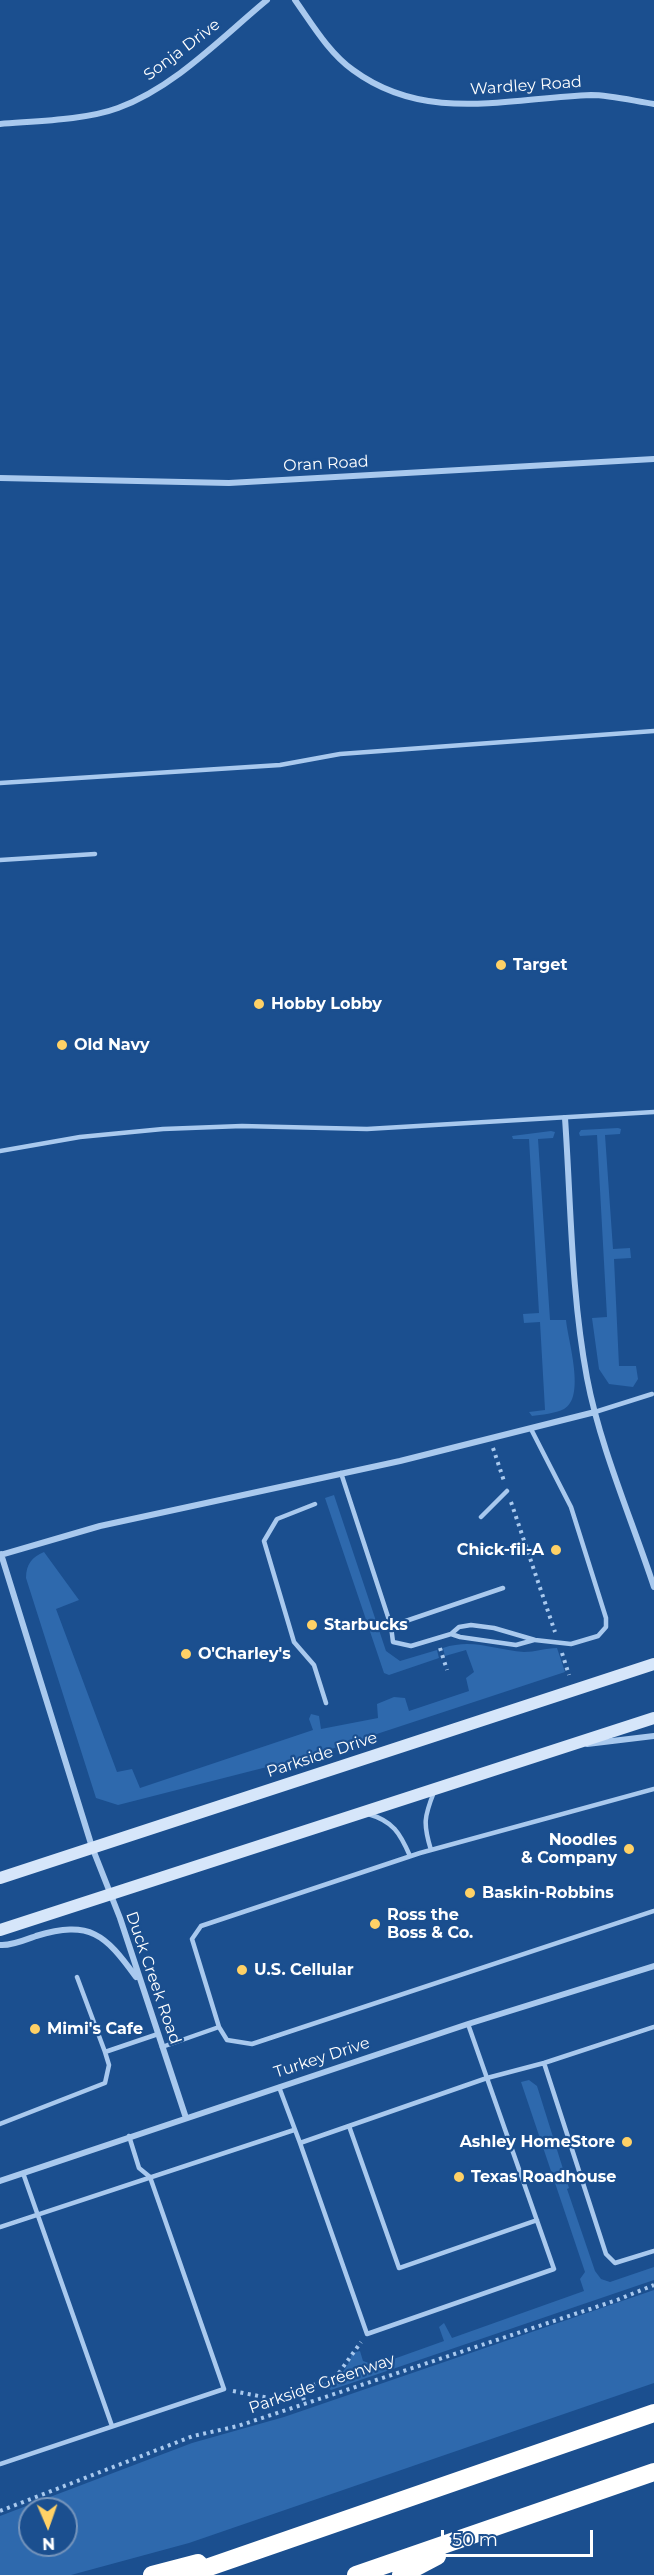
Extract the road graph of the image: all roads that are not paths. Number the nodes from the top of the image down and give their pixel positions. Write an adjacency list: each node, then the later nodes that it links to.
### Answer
1 (267, 0): 4 (street, Sonja Drive)
2 (295, 0): 3 (street, Wardley Road)
3 (654, 104)
4 (0, 124)
5 (654, 459): 6 (street, Oran Road)
6 (0, 478)
7 (654, 731): 8 (lane)
8 (0, 783)
9 (95, 854): 10 (lane)
10 (0, 860)
11 (654, 1112): 12 (lane)
12 (565, 1118): 13 (lane); 15 (street)
13 (0, 1151)
14 (652, 1394): 15 (lane)
15 (595, 1412): 16 (street); 23 (street)
16 (531, 1429): 17 (street); 27 (lane)
17 (340, 1473): 22 (street); 25 (lane)
18 (507, 1491): 20 (lane)
19 (315, 1504): 29 (lane)
20 (481, 1517)
21 (0, 1546): 22 (lane)
22 (1, 1555): 36 (street, Duck Creek Road)
23 (654, 1587)
24 (503, 1588): 25 (lane)
25 (391, 1626): 26 (lane)
26 (452, 1634): 27 (lane); 27 (lane)
27 (535, 1640)
28 (654, 1664): 36 (street, Parkside Drive)
29 (326, 1703)
30 (654, 1718): 32 (street)
31 (654, 1736): 32 (street)
32 (568, 1746): 33 (street)
33 (436, 1789): 35 (street); 37 (lane)
34 (654, 1790): 37 (lane)
35 (362, 1813): 38 (lane); 40 (street)
36 (92, 1847): 39 (street, Parkside Drive); 40 (street, Duck Creek Road)
37 (431, 1850): 38 (lane)
38 (410, 1856): 48 (lane)
39 (0, 1878)
40 (110, 1895): 42 (street); 46 (street, Duck Creek Road)
41 (654, 1911): 48 (lane)
42 (0, 1930)
43 (0, 1945): 46 (street)
44 (654, 1966): 47 (street, Turkey Drive)
45 (77, 1977): 52 (lane)
46 (141, 1983): 50 (street, Duck Creek Road)
47 (468, 2024): 54 (lane); 55 (street, Turkey Drive)
48 (219, 2027): 51 (lane)
49 (654, 2027): 53 (lane)
50 (158, 2034): 51 (street, Duck Creek Road); 52 (lane)
51 (162, 2047): 56 (street, Duck Creek Road)
52 (105, 2052): 57 (lane)
53 (544, 2063): 54 (lane); 68 (lane)
54 (487, 2078): 58 (lane); 66 (lane)
55 (279, 2086): 56 (street, Turkey Drive); 59 (lane)
56 (186, 2118): 60 (street, Turkey Drive)
57 (0, 2124)
58 (349, 2126): 61 (lane); 66 (lane)
59 (294, 2130): 61 (lane); 63 (lane)
60 (129, 2136): 62 (street, Turkey Drive); 63 (lane)
61 (300, 2142): 66 (lane)
62 (24, 2173): 64 (street, Turkey Drive); 65 (lane)
63 (150, 2177): 65 (lane); 70 (lane)
64 (0, 2181)
65 (38, 2216): 67 (lane); 70 (lane)
66 (537, 2220)
67 (0, 2227)
68 (654, 2252)
69 (654, 2413): 74 (highway)
70 (112, 2426): 71 (lane)
71 (0, 2464)
72 (654, 2472): 73 (highway)
73 (490, 2528): 77 (highway); 78 (highway)
74 (258, 2548): 75 (highway); 76 (highway)
75 (152, 2575)
76 (186, 2575)
77 (356, 2575)
78 (401, 2575)

